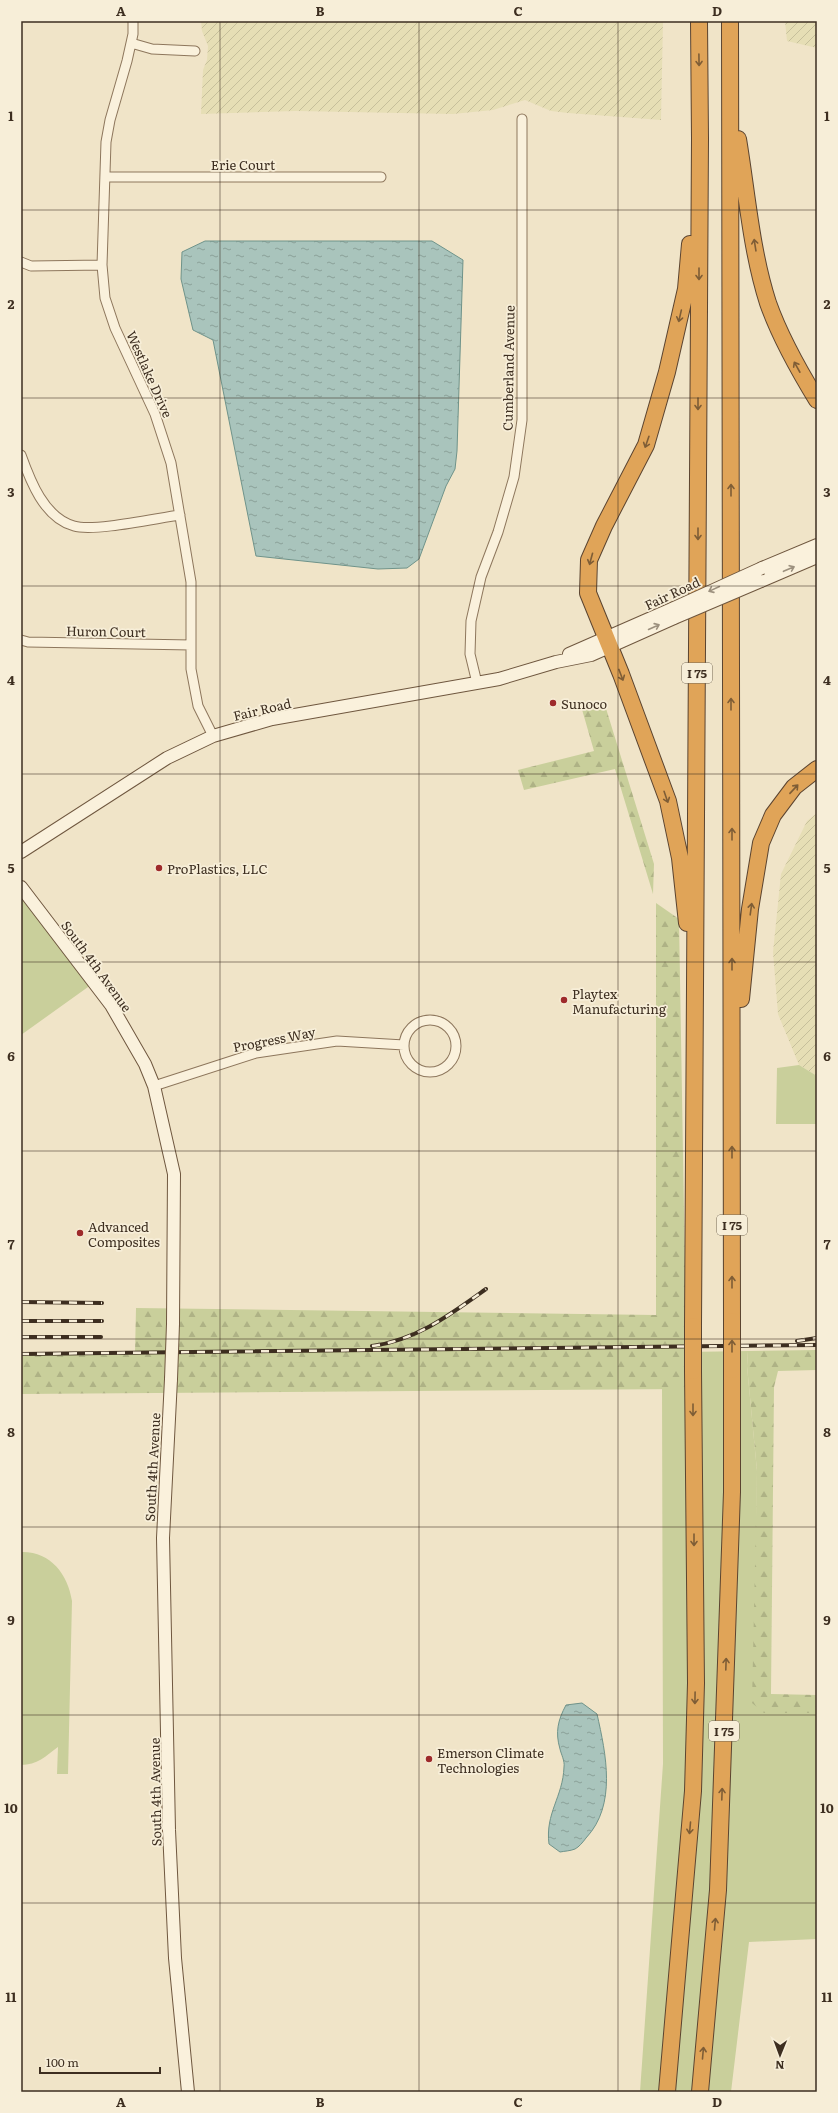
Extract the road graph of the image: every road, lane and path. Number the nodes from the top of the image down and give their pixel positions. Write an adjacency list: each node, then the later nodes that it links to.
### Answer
1 (133, 21): 4 (street, Westlake Drive)
2 (699, 21): 8 (highway, I 75, one-way to 8)
3 (730, 21): 6 (highway, I 75)
4 (131, 43): 5 (street); 9 (street, Westlake Drive)
5 (195, 51)
6 (730, 86): 13 (highway, one-way to 6); 30 (highway, I 75, one-way to 6)
7 (522, 119): 22 (street, Cumberland Avenue)
8 (700, 138): 20 (highway, one-way to 20); 29 (highway, I 75, one-way to 29)
9 (105, 177): 10 (street, Erie Court); 12 (street, Westlake Drive)
10 (381, 177)
11 (21, 262): 12 (street)
12 (102, 265): 15 (street, Westlake Drive)
13 (817, 400)
14 (21, 455): 15 (street)
15 (180, 515): 21 (street, Westlake Drive)
16 (817, 545): 18 (street, Fair Road, one-way to 18, bridge)
17 (817, 557): 18 (street, Fair Road, one-way to 17, bridge)
18 (674, 613): 20 (street, Fair Road)
19 (21, 640): 21 (street, Huron Court)
20 (608, 643): 22 (street, Fair Road); 29 (highway, one-way to 29)
21 (191, 645): 23 (street, Westlake Drive)
22 (477, 683): 23 (street, Fair Road)
23 (213, 736): 25 (street, Fair Road)
24 (817, 769): 30 (highway, one-way to 24)
25 (21, 852)
26 (21, 887): 28 (street, South 4th Avenue)
27 (404, 1045): 27 (street); 28 (street, Progress Way)
28 (154, 1086): 31 (street, South 4th Avenue, bridge)
29 (694, 1094): 32 (highway, I 75, one-way to 32, bridge)
30 (732, 1129): 33 (highway, I 75, one-way to 30, bridge)
31 (188, 2092)
32 (667, 2092)
33 (700, 2092)

